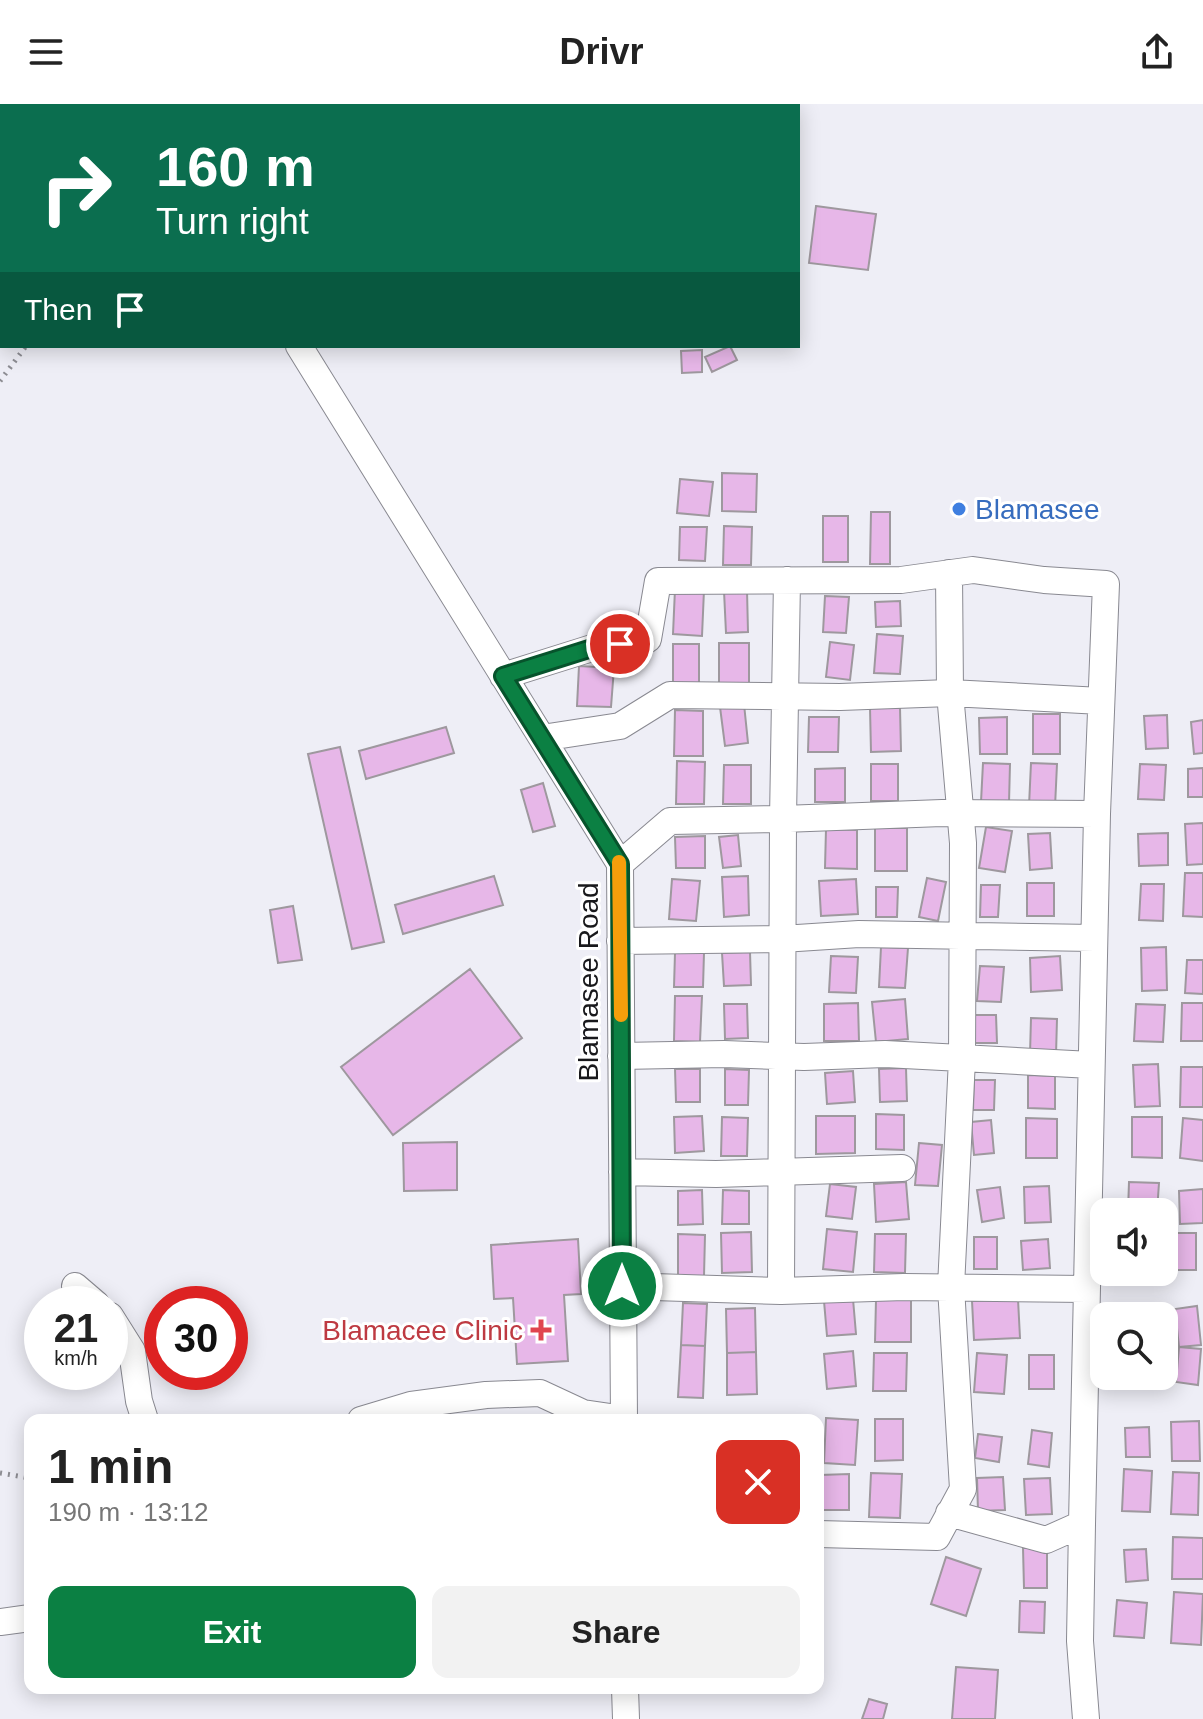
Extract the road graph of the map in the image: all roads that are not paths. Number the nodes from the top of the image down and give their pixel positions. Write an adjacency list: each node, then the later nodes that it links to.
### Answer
1 (300, 348): 4 (street, Blamasee Road)
2 (949, 573): 3 (street); 5 (street); 7 (street)
3 (787, 580): 4 (street); 6 (street)
4 (503, 676): 8 (street, Blamasee Road)
5 (950, 693): 6 (street); 7 (street); 9 (street)
6 (786, 695): 8 (street); 11 (street)
7 (1101, 701): 10 (street)
8 (542, 738): 12 (street, Blamasee Road)
9 (961, 814): 10 (street); 11 (street); 13 (street)
10 (1097, 814): 14 (street)
11 (783, 819): 12 (street); 15 (street)
12 (620, 864): 16 (street, Blamasee Road)
13 (962, 936): 14 (street); 15 (street); 19 (street)
14 (1094, 938): 20 (street)
15 (782, 939): 16 (street); 18 (street)
16 (620, 941): 17 (street, Blamasee Road)
17 (621, 1056): 18 (street); 22 (street, Blamasee Road)
18 (782, 1056): 19 (street); 23 (street)
19 (962, 1059): 20 (street); 25 (street)
20 (1091, 1065): 26 (street)
21 (902, 1168): 23 (street)
22 (622, 1172): 23 (street); 24 (street, Blamasee Road)
23 (782, 1173): 27 (street)
24 (622, 1286): 27 (street); 32 (street, Blamasee Road)
25 (951, 1287): 26 (street); 27 (street); 33 (street)
26 (1086, 1289): 34 (street)
27 (781, 1291)
28 (128, 1345): 29 (street)
29 (143, 1414)
30 (381, 1414): 31 (street)
31 (589, 1414)
32 (624, 1414)
33 (949, 1513): 34 (street); 35 (street)
34 (1082, 1524): 40 (street)
35 (824, 1534)
36 (24, 1619): 37 (street)
37 (0, 1622)
38 (625, 1694): 39 (street)
39 (626, 1719)
40 (1086, 1719)

